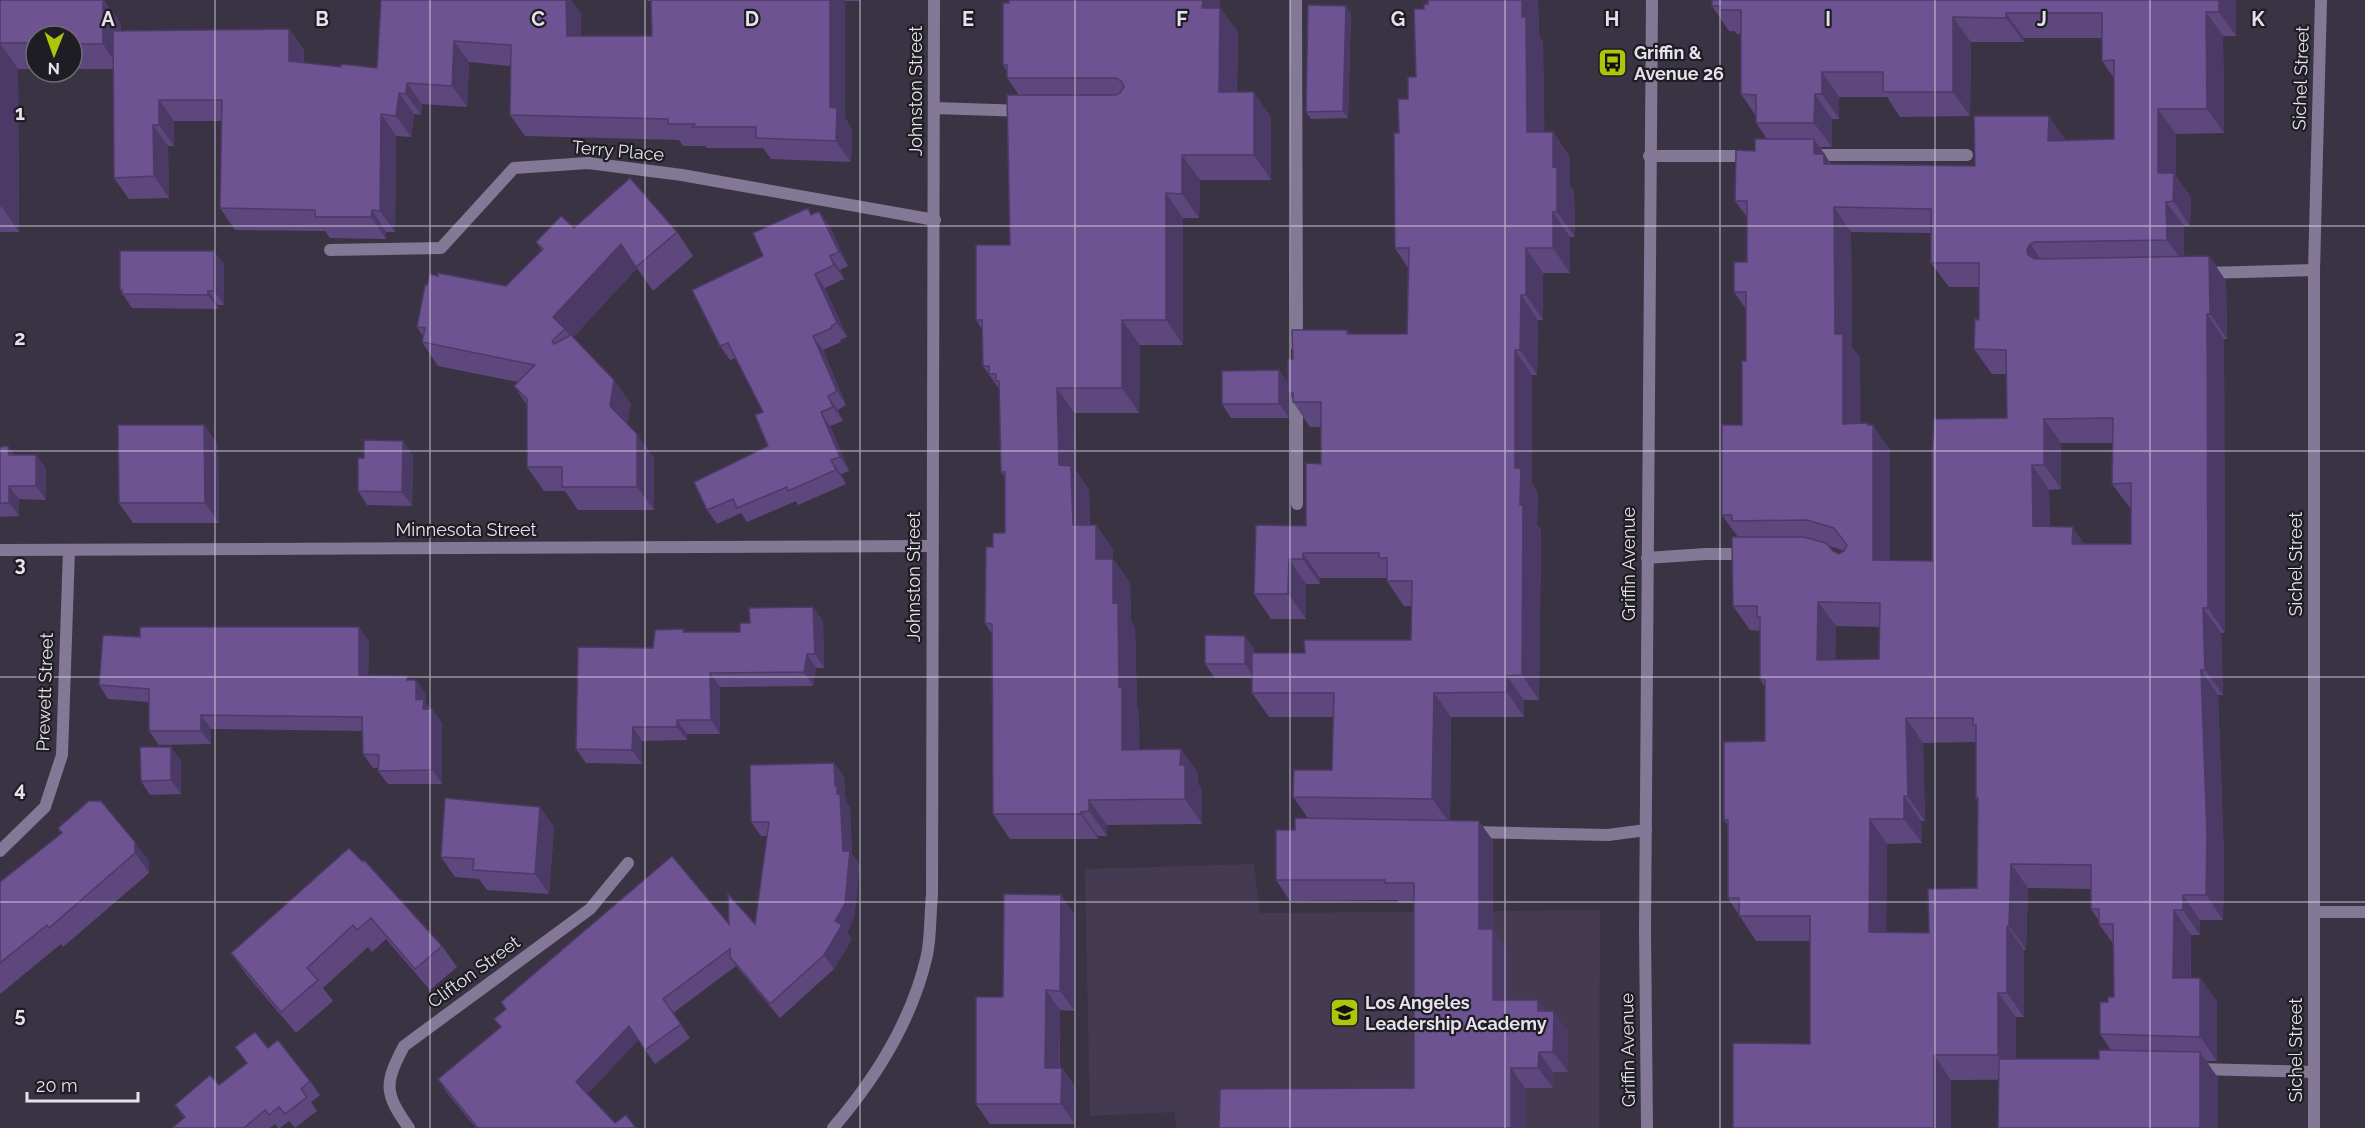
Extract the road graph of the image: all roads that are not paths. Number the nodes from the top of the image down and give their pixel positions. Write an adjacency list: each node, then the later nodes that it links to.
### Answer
1 (934, 0): 5 (street, Johnston Street)
2 (1296, 0): 15 (street)
3 (1652, 0): 9 (street, Griffin Avenue)
4 (2321, 0): 13 (street, Sichel Street)
5 (934, 108): 6 (street); 11 (street, Johnston Street)
6 (1032, 111)
7 (1793, 155): 8 (street)
8 (1967, 155)
9 (1649, 156): 10 (street); 22 (street, Griffin Avenue)
10 (1759, 156)
11 (935, 220): 12 (street, Terry Place); 18 (street, Johnston Street)
12 (330, 250)
13 (2314, 270): 14 (street); 27 (street, Sichel Street)
14 (2190, 273)
15 (1297, 360)
16 (1297, 384): 17 (street)
17 (1298, 504)
18 (932, 546): 20 (street, Minnesota Street); 32 (street, Johnston Street)
19 (0, 550): 20 (street, Minnesota Street)
20 (69, 550): 25 (street, Prewett Street)
21 (1762, 553): 22 (street)
22 (1647, 558): 23 (street, Griffin Avenue)
23 (1646, 830): 24 (street); 33 (street, Griffin Avenue)
24 (1464, 832)
25 (0, 850)
26 (628, 862): 31 (street, Clifton Street)
27 (2314, 912): 28 (street); 30 (street, Sichel Street)
28 (2365, 912)
29 (2187, 1069): 30 (street)
30 (2314, 1072): 34 (street, Sichel Street)
31 (409, 1128)
32 (832, 1128)
33 (1647, 1128)
34 (2314, 1128)

